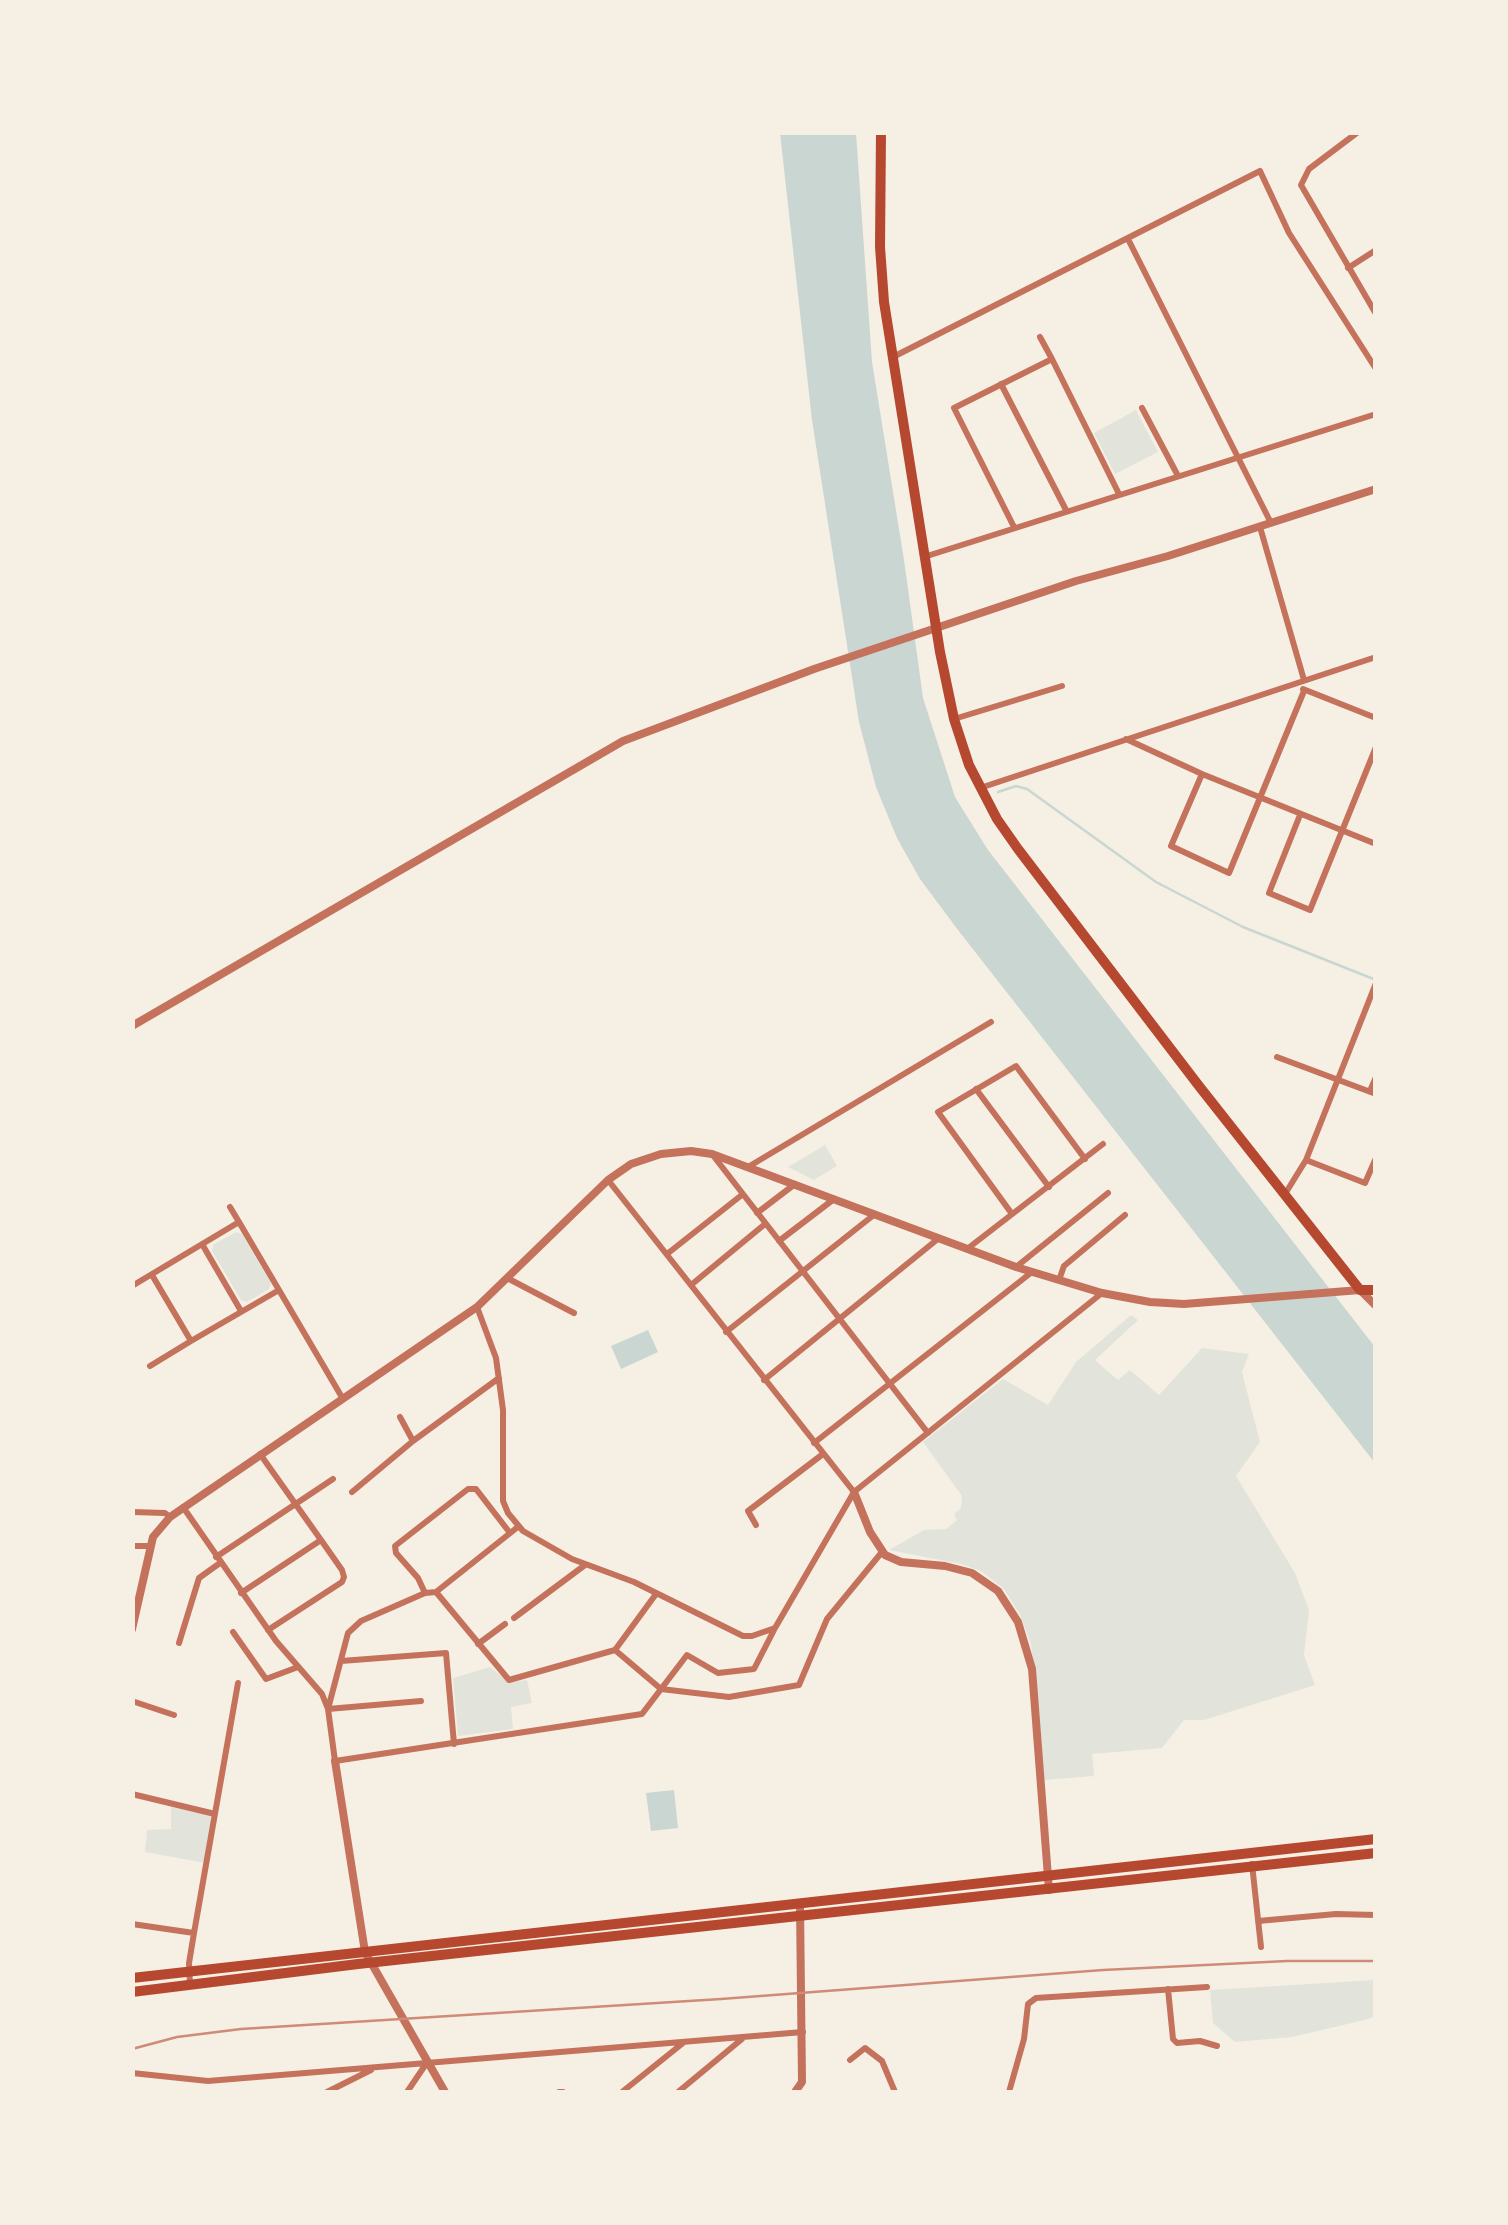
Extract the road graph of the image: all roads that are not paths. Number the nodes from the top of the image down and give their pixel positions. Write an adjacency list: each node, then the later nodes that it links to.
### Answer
1 (881, 132): 8 (main road)
2 (1358, 132): 5 (street)
3 (1128, 239): 8 (street); 10 (street); 14 (street)
4 (1376, 250): 5 (street)
5 (1348, 268): 6 (street)
6 (1376, 314)
7 (1040, 337): 9 (street)
8 (892, 358): 22 (main road)
9 (1052, 359): 11 (street); 17 (street)
10 (1376, 369)
11 (1001, 384): 18 (street); 21 (street)
12 (1142, 408): 15 (street)
13 (1376, 414): 14 (street)
14 (1239, 457): 15 (street); 19 (street)
15 (1177, 474): 17 (street)
16 (1376, 489): 19 (street)
17 (1118, 494): 18 (street)
18 (1066, 510): 21 (street)
19 (1270, 523): 20 (street)
20 (1260, 526): 23 (street); 25 (street)
21 (1014, 527): 22 (street)
22 (927, 556): 23 (main road)
23 (937, 628): 29 (main road); 40 (street)
24 (1376, 657): 25 (street)
25 (1301, 681): 27 (street); 30 (street)
26 (1062, 686): 29 (street)
27 (1304, 691): 28 (street); 34 (street)
28 (1376, 718)
29 (954, 719): 33 (main road)
30 (1124, 739): 32 (street); 33 (street)
31 (1376, 747): 36 (street)
32 (1202, 774): 34 (street); 34 (street)
33 (980, 788): 57 (main road)
34 (1261, 799): 35 (street)
35 (1300, 815): 36 (street); 36 (street)
36 (1342, 832): 37 (street)
37 (1376, 844)
38 (1374, 986): 43 (street)
39 (991, 1022): 51 (street)
40 (132, 1026)
41 (1277, 1057): 43 (street)
42 (1376, 1077): 45 (street)
43 (1338, 1079): 45 (street); 50 (street)
44 (976, 1089): 49 (street); 54 (street); 62 (street)
45 (1373, 1092)
46 (1103, 1144): 49 (street)
47 (712, 1154): 51 (street); 52 (street); 56 (street)
48 (1376, 1158): 50 (street)
49 (1085, 1159): 54 (street)
50 (1306, 1160): 57 (street)
51 (748, 1167): 53 (street)
52 (608, 1180): 70 (street); 75 (street)
53 (794, 1184): 58 (street); 60 (street)
54 (1048, 1187): 62 (street)
55 (1108, 1193): 71 (street)
56 (742, 1194): 60 (street); 70 (street)
57 (1286, 1194): 80 (main road)
58 (834, 1199): 61 (street); 67 (street)
59 (230, 1207): 64 (street)
60 (757, 1213): 65 (street)
61 (875, 1214): 66 (street); 72 (street)
62 (1012, 1214): 69 (street)
63 (1125, 1215): 76 (street)
64 (239, 1222): 68 (street); 79 (street)
65 (766, 1224): 67 (street); 77 (street)
66 (939, 1238): 69 (street); 87 (street)
67 (779, 1241): 72 (street)
68 (202, 1244): 74 (street); 85 (street)
69 (967, 1249): 71 (street)
70 (666, 1254): 77 (street)
71 (1016, 1267): 73 (street)
72 (802, 1271): 87 (street); 88 (street)
73 (1032, 1272): 76 (street); 93 (street)
74 (152, 1274): 78 (street); 89 (street)
75 (509, 1279): 84 (street); 86 (street)
76 (1058, 1280): 82 (street)
77 (691, 1285): 88 (street)
78 (132, 1286)
79 (279, 1290): 85 (street); 94 (street)
80 (1360, 1290): 81 (main road); 82 (street); 83 (street)
81 (1376, 1290)
82 (1102, 1294): 96 (street)
83 (1376, 1306)
84 (476, 1307): 91 (street); 94 (street)
85 (241, 1311): 89 (street)
86 (574, 1313)
87 (840, 1320): 92 (street); 93 (street)
88 (726, 1332): 92 (street)
89 (191, 1342): 90 (street)
90 (150, 1366)
91 (498, 1378): 97 (street); 109 (street)
92 (764, 1380): 98 (street)
93 (891, 1384): 96 (street); 98 (street)
94 (343, 1399): 99 (street)
95 (400, 1417): 97 (street)
96 (928, 1433): 103 (street)
97 (413, 1441): 102 (street)
98 (814, 1444): 100 (street)
99 (260, 1454): 104 (street); 105 (street)
100 (823, 1454): 103 (street); 108 (street)
101 (333, 1479): 104 (street)
102 (352, 1492)
103 (854, 1492): 114 (street); 124 (street)
104 (294, 1504): 111 (street); 115 (street)
105 (182, 1506): 107 (street); 115 (street)
106 (132, 1512): 107 (street)
107 (170, 1516): 113 (street)
108 (756, 1525)
109 (519, 1526): 110 (street); 116 (street)
110 (510, 1533): 117 (street); 119 (street)
111 (320, 1540): 118 (street); 126 (street)
112 (132, 1546): 113 (street)
113 (151, 1546): 121 (street)
114 (882, 1552): 134 (street); 146 (street)
115 (218, 1560): 118 (street); 128 (street)
116 (585, 1565): 120 (street); 122 (street)
117 (436, 1592): 119 (street); 129 (street)
118 (241, 1593): 126 (street)
119 (424, 1594): 131 (street)
120 (656, 1594): 124 (street); 130 (street)
121 (133, 1618): 125 (street)
122 (514, 1618)
123 (504, 1624): 129 (street)
124 (775, 1628): 134 (street)
125 (132, 1629)
126 (268, 1630): 132 (street)
127 (233, 1632): 132 (street)
128 (179, 1643)
129 (478, 1644): 130 (street)
130 (616, 1650): 134 (street)
131 (341, 1661): 137 (street); 139 (street)
132 (298, 1667): 137 (street)
133 (238, 1683): 142 (street)
134 (661, 1690): 139 (street)
135 (132, 1700): 138 (street)
136 (421, 1700): 137 (street)
137 (328, 1709): 140 (street)
138 (174, 1715)
139 (454, 1744): 140 (street)
140 (335, 1761): 154 (street)
141 (132, 1794): 142 (street)
142 (215, 1814): 152 (street)
143 (1376, 1839): 145 (main road)
144 (1376, 1853): 145 (main road)
145 (1252, 1860): 146 (main road); 150 (street)
146 (1048, 1884): 147 (main road); 149 (main road)
147 (800, 1905): 149 (street); 154 (main road)
148 (1376, 1916): 150 (street)
149 (801, 1918): 154 (main road); 161 (street)
150 (1258, 1921): 153 (street)
151 (132, 1924): 152 (street)
152 (194, 1932): 155 (street)
153 (1261, 1947)
154 (367, 1957): 155 (main road); 157 (main road); 166 (street)
155 (189, 1972): 156 (main road); 157 (street)
156 (132, 1978)
157 (190, 1985): 160 (main road)
158 (1208, 1987): 159 (street)
159 (1168, 1989): 164 (street); 178 (street)
160 (132, 1992)
161 (802, 2032): 162 (street); 176 (street)
162 (745, 2037): 163 (street); 175 (street)
163 (685, 2042): 166 (street); 174 (street)
164 (1216, 2046)
165 (850, 2060): 177 (street)
166 (426, 2064): 167 (street); 172 (street); 173 (street)
167 (376, 2067): 169 (street); 171 (street)
168 (132, 2074): 169 (street)
169 (203, 2081): 170 (street)
170 (200, 2092)
171 (327, 2092)
172 (407, 2092)
173 (444, 2092)
174 (622, 2092)
175 (678, 2092)
176 (795, 2092)
177 (894, 2092)
178 (1009, 2092)

